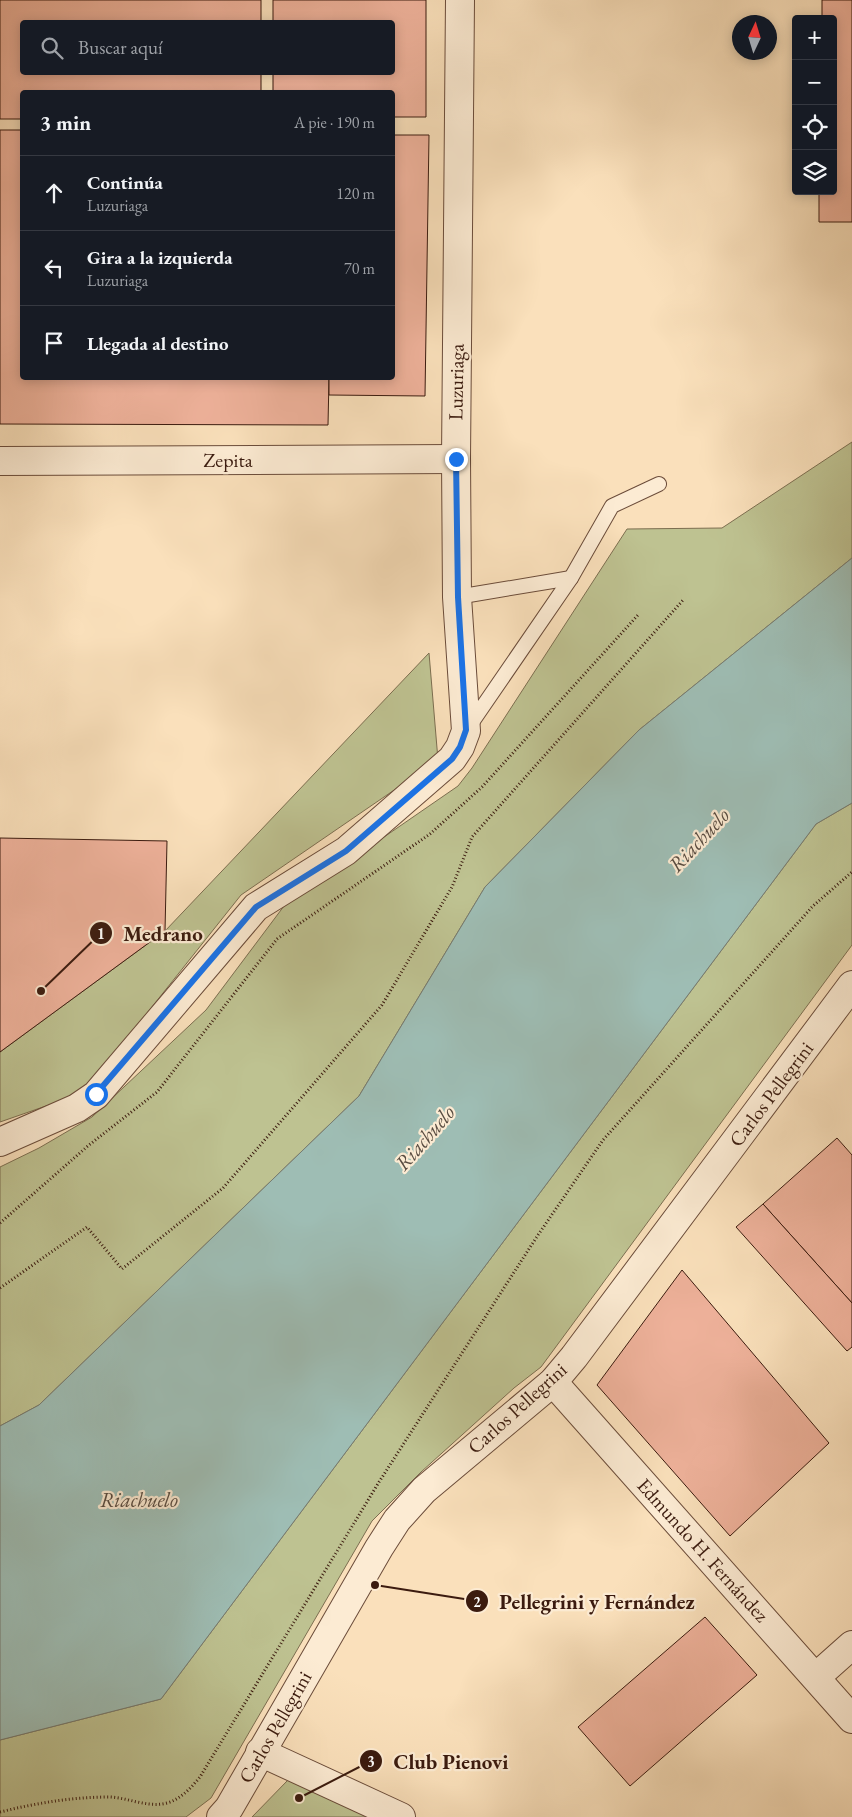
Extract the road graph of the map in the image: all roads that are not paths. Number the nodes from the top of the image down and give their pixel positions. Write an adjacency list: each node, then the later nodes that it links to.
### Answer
1 (460, 0): 2 (street, Luzuriaga)
2 (456, 459): 3 (street, Zepita); 6 (street, Luzuriaga)
3 (0, 461)
4 (659, 484): 5 (lane)
5 (571, 578): 6 (lane); 7 (lane)
6 (458, 597): 7 (street, Luzuriaga)
7 (466, 730): 9 (street, Luzuriaga)
8 (852, 986): 10 (street, Carlos Pellegrini)
9 (0, 1142)
10 (553, 1382): 12 (street, Edmundo H. Fernández); 14 (street, Carlos Pellegrini)
11 (852, 1645): 12 (street)
12 (816, 1677): 13 (street, Edmundo H. Fernández)
13 (852, 1719)
14 (260, 1752): 15 (street, Carlos Pellegrini); 16 (street)
15 (221, 1817)
16 (401, 1817)

